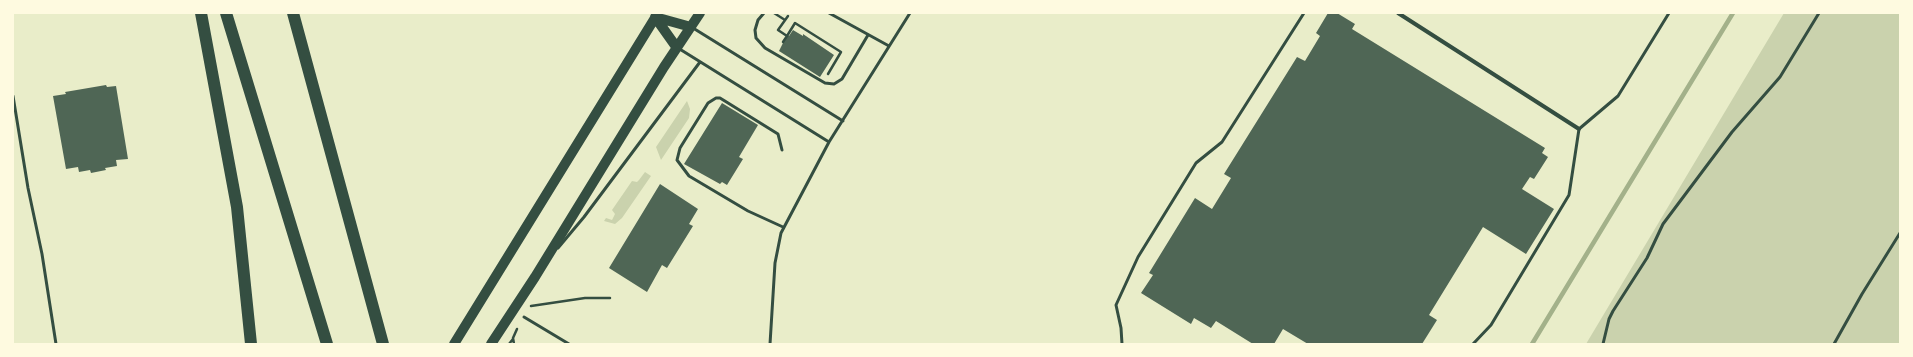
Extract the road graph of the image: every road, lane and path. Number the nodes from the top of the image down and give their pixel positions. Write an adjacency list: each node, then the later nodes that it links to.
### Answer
1 (201, 13): 37 (highway)
2 (226, 13): 38 (highway)
3 (293, 13): 39 (highway)
4 (700, 13): 16 (main road)
5 (764, 13): 17 (lane)
6 (774, 13): 15 (path)
7 (829, 13): 17 (lane)
8 (910, 13): 20 (lane)
9 (1304, 13): 45 (lane)
10 (1398, 13): 26 (street)
11 (1669, 13): 26 (lane)
12 (1819, 13): 47 (lane)
13 (656, 15): 16 (main road); 21 (main road); 40 (main road)
14 (788, 16): 15 (path)
15 (785, 20): 18 (path)
16 (691, 27): 21 (main road); 25 (lane)
17 (868, 35): 20 (lane)
18 (787, 36): 19 (path); 23 (path)
19 (783, 42)
20 (889, 46): 25 (lane)
21 (677, 48): 22 (lane); 31 (main road)
22 (700, 62): 27 (lane); 31 (lane)
23 (828, 74)
24 (13, 96): 36 (lane)
25 (843, 121): 27 (lane)
26 (1578, 129): 46 (lane)
27 (829, 142): 29 (lane)
28 (782, 150): 29 (lane)
29 (783, 227): 44 (lane)
30 (1900, 233): 48 (lane)
31 (534, 277): 41 (main road)
32 (610, 298): 33 (path)
33 (531, 306)
34 (524, 317): 43 (lane)
35 (513, 338): 42 (path)
36 (56, 344)
37 (251, 344)
38 (327, 344)
39 (383, 344)
40 (454, 344)
41 (490, 344)
42 (510, 344)
43 (569, 344)
44 (770, 344)
45 (1122, 344)
46 (1473, 344)
47 (1603, 344)
48 (1834, 344)

